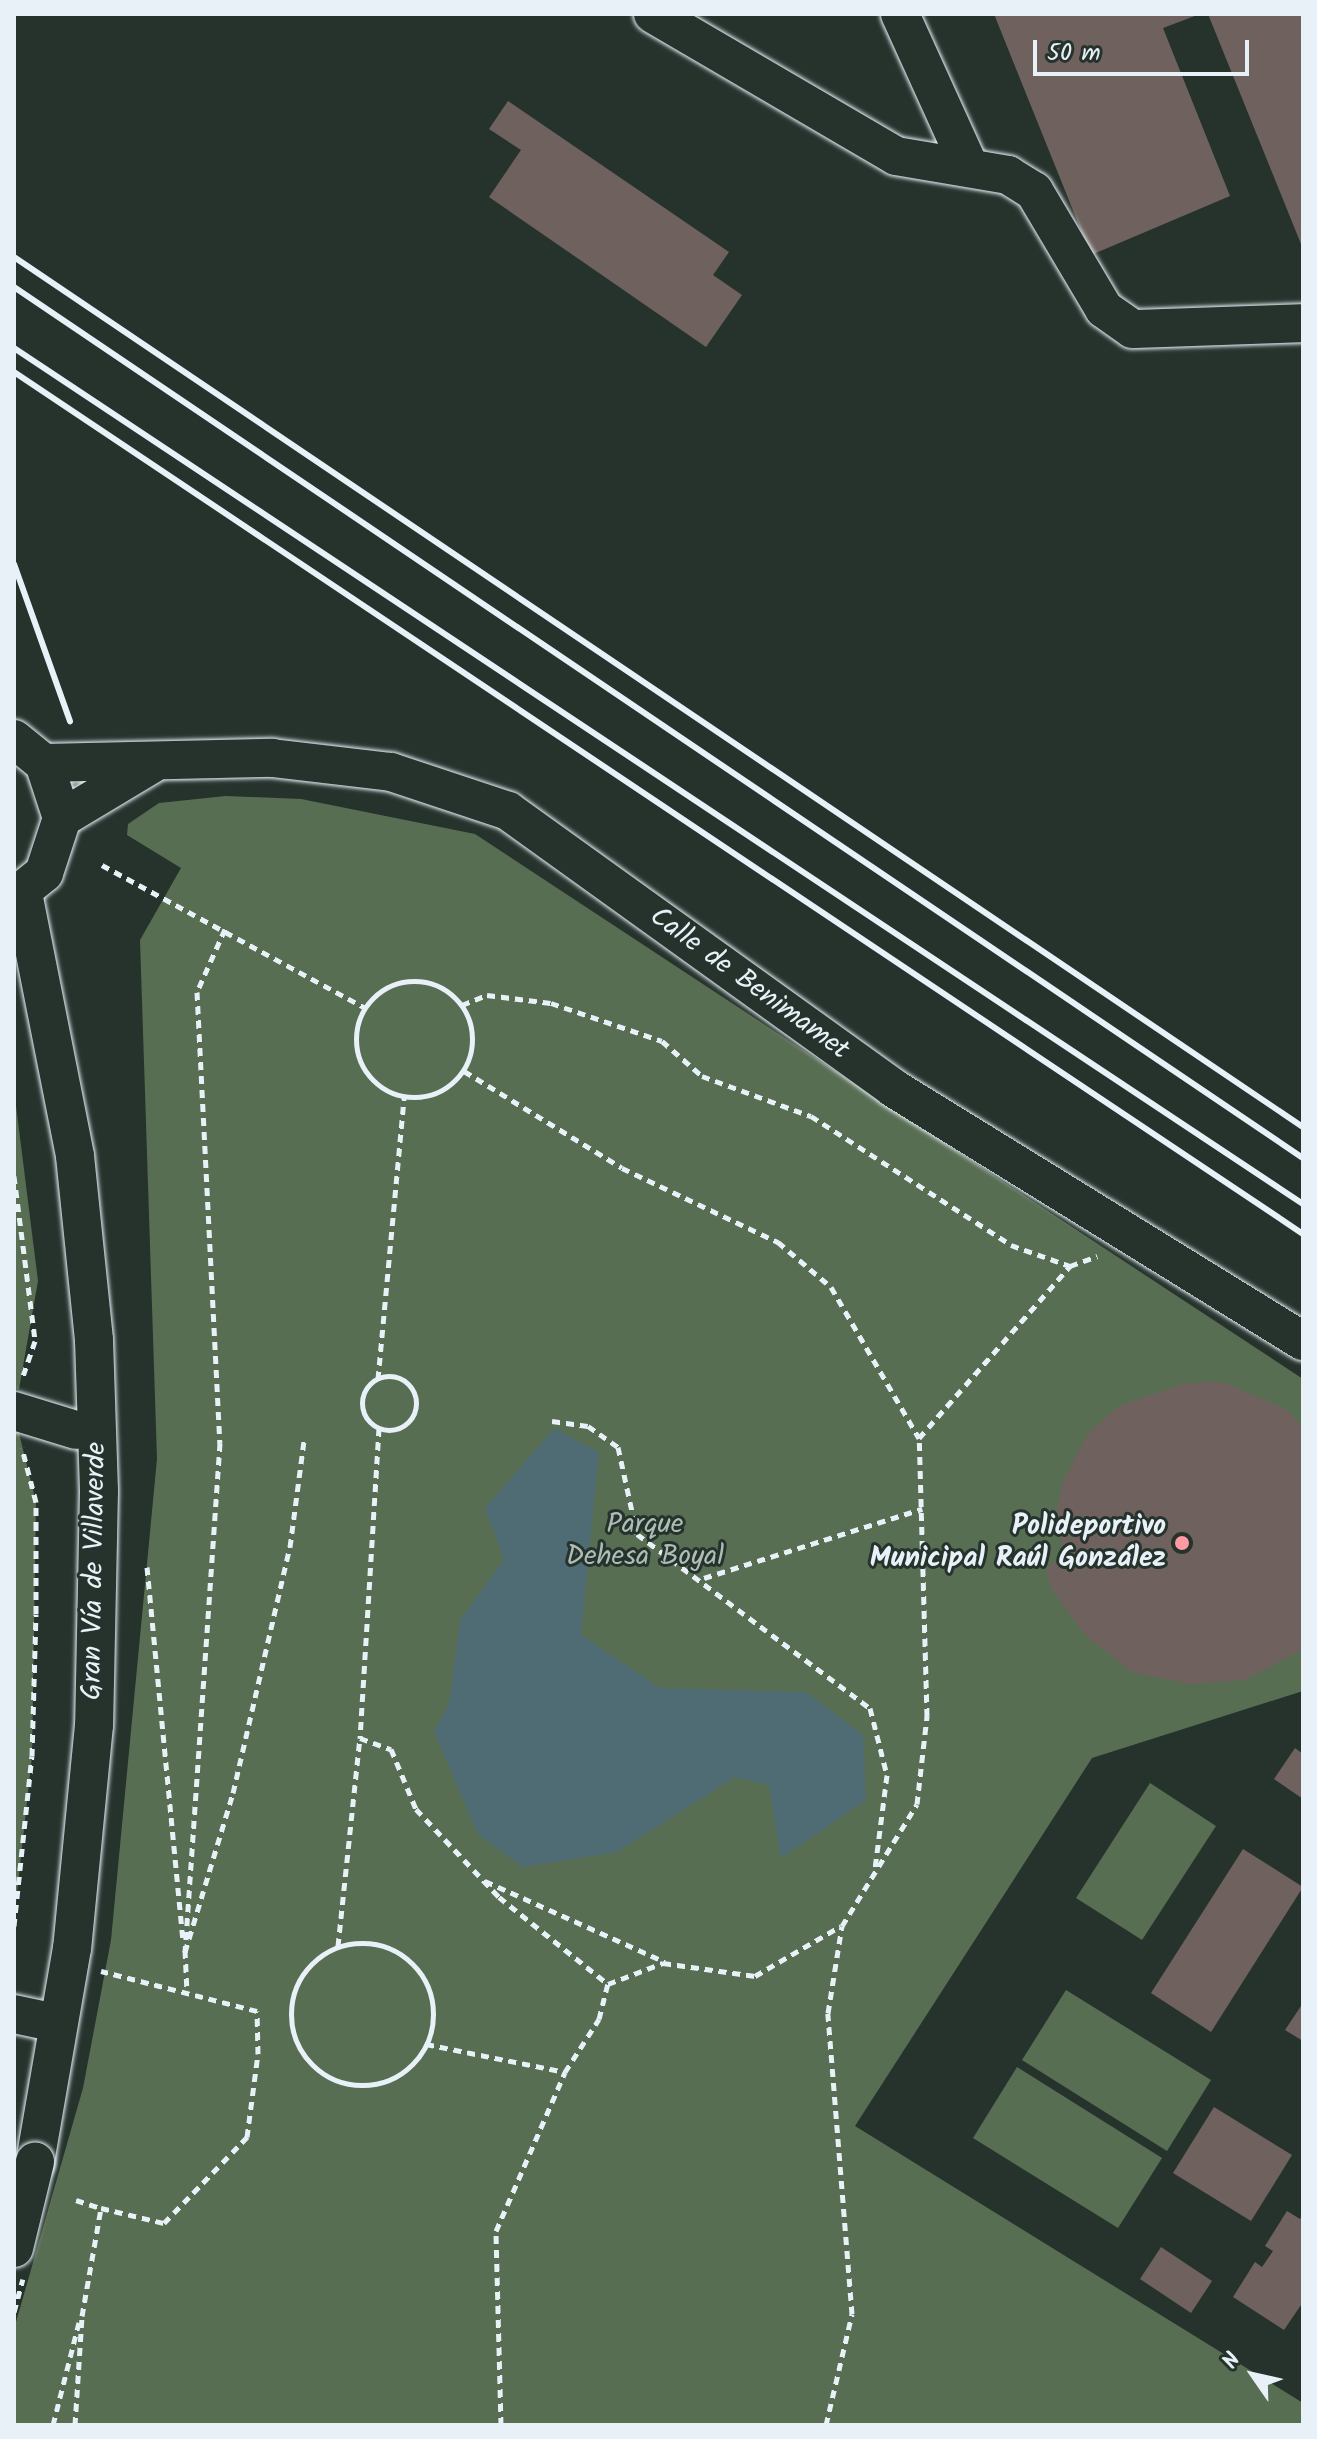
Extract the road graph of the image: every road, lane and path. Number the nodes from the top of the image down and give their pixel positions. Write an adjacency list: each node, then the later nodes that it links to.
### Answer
1 (653, 14): 3 (street)
2 (900, 14): 3 (street)
3 (969, 166): 4 (street)
4 (1303, 323)
5 (14, 739): 6 (street)
6 (44, 763): 7 (street, Calle de Benimamet); 8 (street)
7 (152, 764): 8 (street, Calle de Benimamet); 20 (street, Calle de Benimamet)
8 (62, 818): 10 (street)
9 (102, 865): 11 (path)
10 (18, 895): 45 (street, Gran Vía de Villaverde)
11 (225, 929): 14 (path); 37 (path)
12 (14, 971): 25 (street, Gran Vía de Villaverde)
13 (462, 1005): 14 (path); 15 (path); 19 (path)
14 (365, 1008): 16 (path)
15 (464, 1071): 16 (path); 26 (path)
16 (404, 1097): 21 (path)
17 (14, 1176): 22 (path)
18 (1097, 1256): 19 (path)
19 (1070, 1266): 26 (path)
20 (1303, 1341)
21 (378, 1379): 24 (path); 24 (path)
22 (17, 1411): 25 (street); 34 (path)
23 (552, 1421): 30 (path)
24 (379, 1428): 31 (path)
25 (76, 1430): 42 (street, Gran Vía de Villaverde)
26 (919, 1438): 28 (path)
27 (304, 1440): 37 (path)
28 (922, 1509): 30 (path); 32 (path)
29 (147, 1567): 37 (path)
30 (703, 1578): 32 (path)
31 (360, 1738): 33 (path); 36 (path)
32 (874, 1874): 35 (path)
33 (483, 1880): 38 (path); 40 (path)
34 (14, 1926)
35 (842, 1926): 38 (path); 53 (path)
36 (338, 1946): 43 (path); 43 (path)
37 (185, 1952): 41 (path)
38 (670, 1964): 40 (path)
39 (101, 1971): 41 (path)
40 (608, 1984): 44 (path)
41 (187, 1993): 47 (path)
42 (28, 2017): 45 (street, Gran Vía de Villaverde)
43 (426, 2044): 44 (path)
44 (565, 2072): 52 (path)
45 (21, 2160): 48 (street, Gran Vía de Villaverde, bridge)
46 (76, 2200): 47 (path)
47 (101, 2208): 49 (path)
48 (14, 2248)
49 (86, 2294): 50 (path); 51 (path)
50 (53, 2425)
51 (75, 2425)
52 (501, 2425)
53 (826, 2425)

